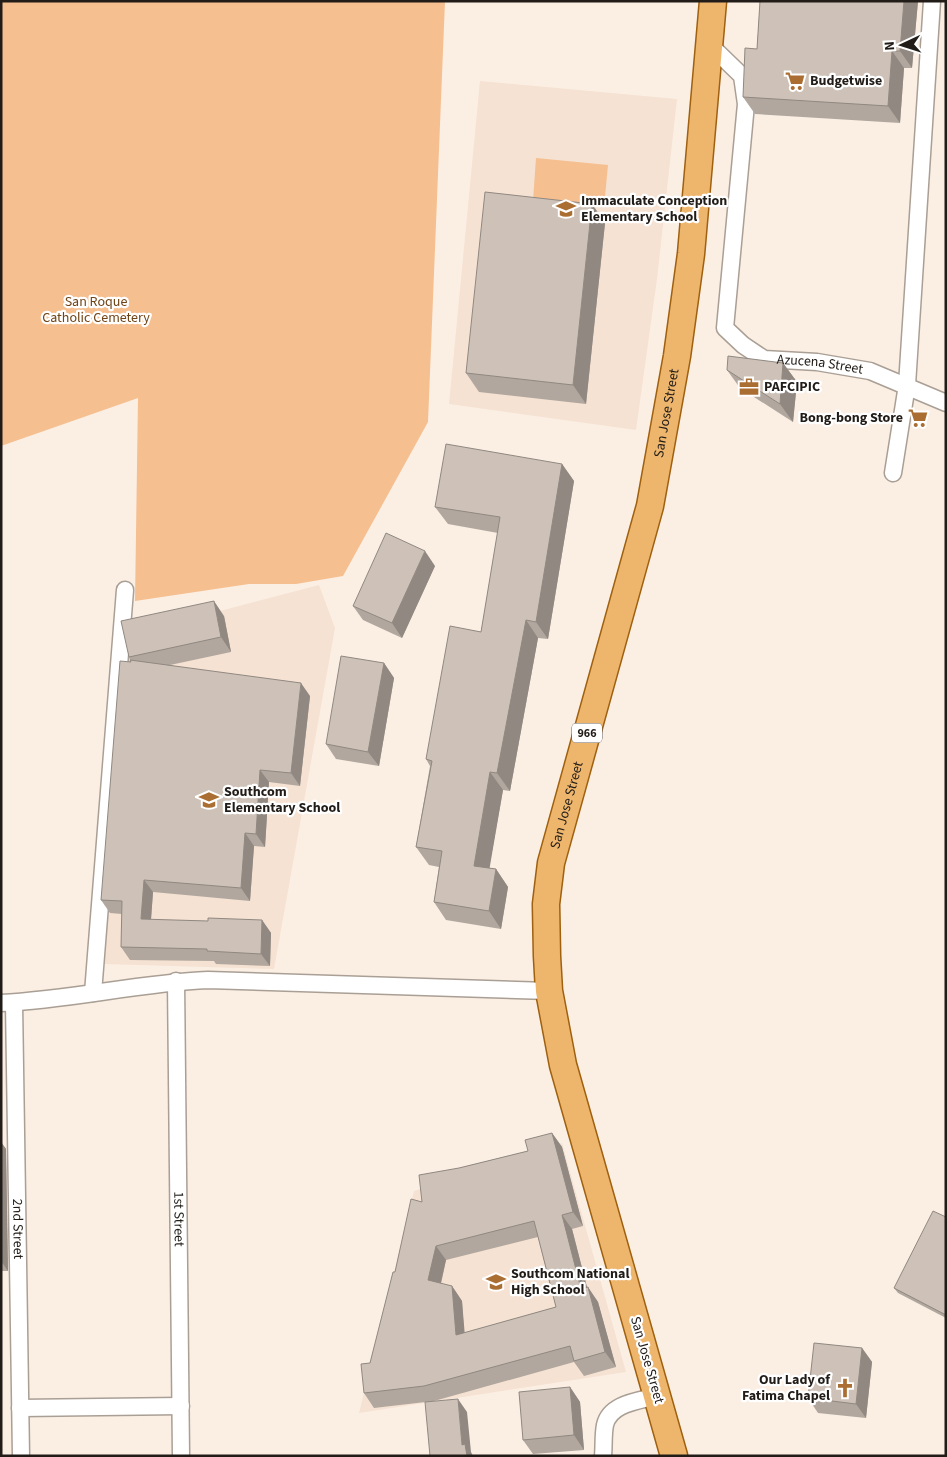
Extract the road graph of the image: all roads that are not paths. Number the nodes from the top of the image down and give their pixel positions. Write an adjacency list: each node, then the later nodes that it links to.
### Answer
1 (713, 1): 3 (main road, San Jose Street / 966)
2 (932, 1): 4 (street)
3 (710, 45): 4 (street, Azucena Street); 9 (main road, San Jose Street / 966)
4 (907, 385): 5 (street, Azucena Street); 6 (street)
5 (946, 403)
6 (893, 473)
7 (125, 590): 10 (street)
8 (176, 981): 9 (street); 10 (street); 13 (street, 1st Street)
9 (550, 991): 12 (main road, San Jose Street / 966)
10 (93, 993): 11 (street)
11 (7, 1003): 14 (street, 2nd Street)
12 (657, 1396): 17 (street); 18 (main road, San Jose Street / 966)
13 (181, 1406): 14 (street); 16 (street, 1st Street)
14 (20, 1408): 15 (street, 2nd Street)
15 (21, 1456)
16 (181, 1456)
17 (603, 1456)
18 (674, 1456)

